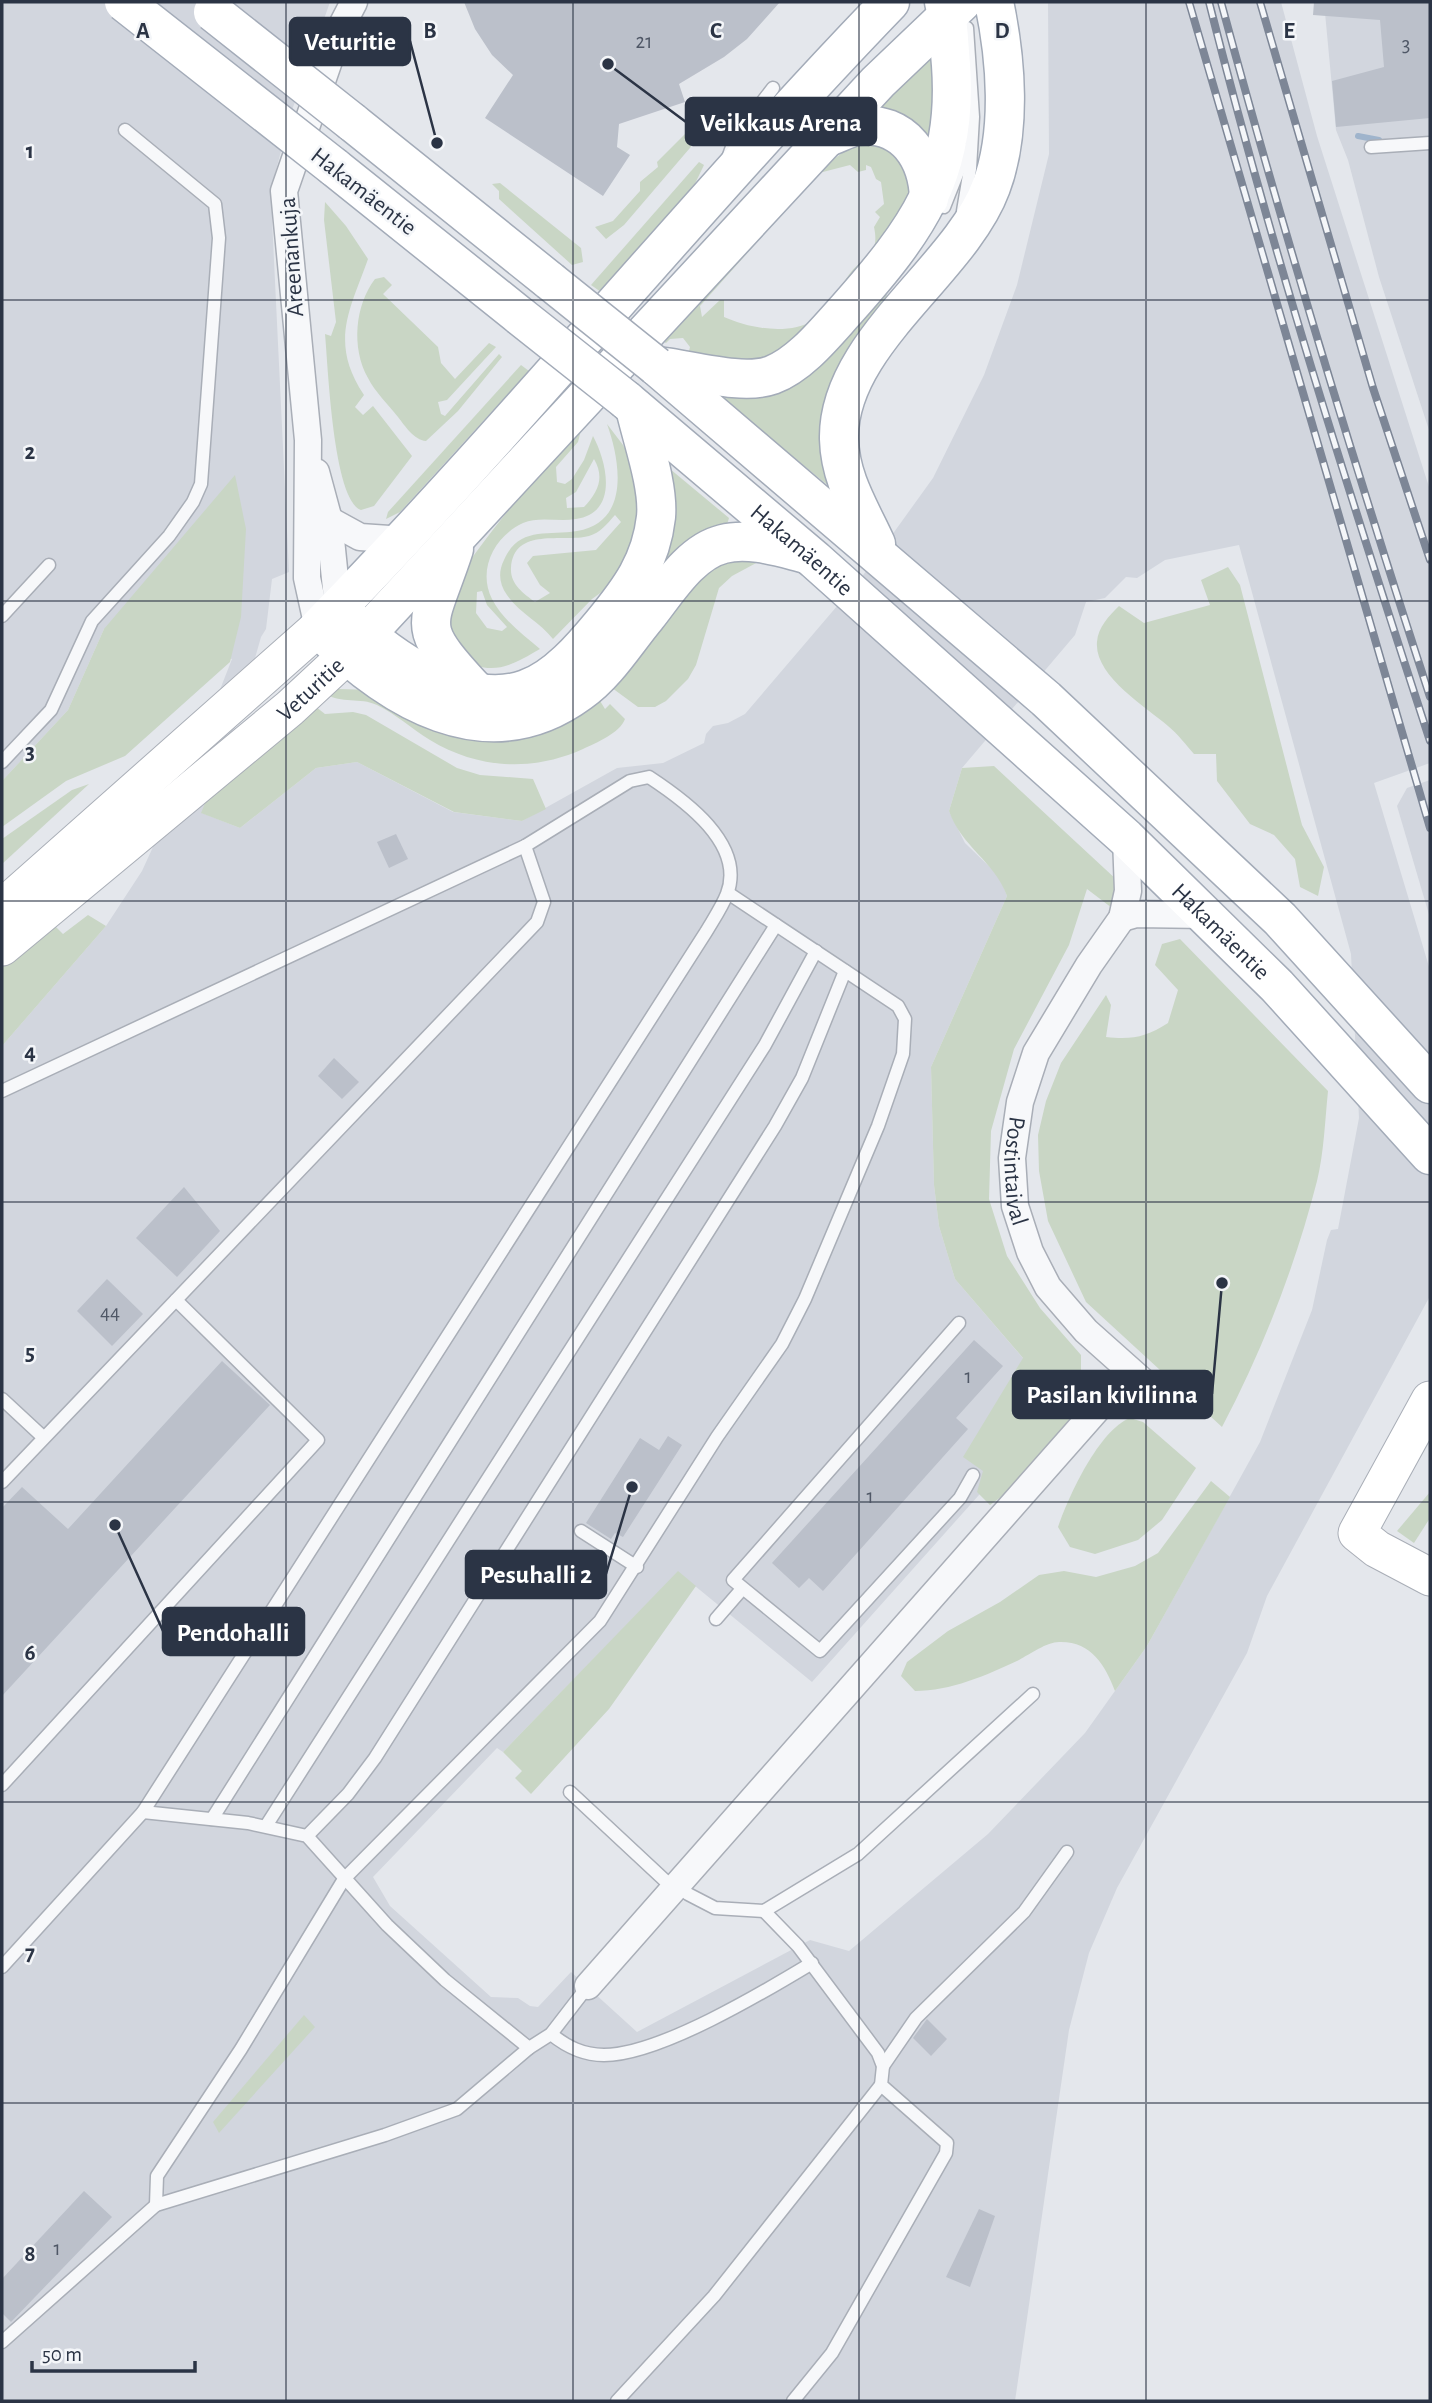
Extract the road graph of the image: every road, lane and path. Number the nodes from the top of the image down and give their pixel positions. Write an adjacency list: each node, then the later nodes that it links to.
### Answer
1 (124, 2): 15 (main road, Hakamäentie, bridge)
2 (199, 2): 14 (main road, Hakamäentie, bridge)
3 (354, 2): 16 (street, Areenankuja)
4 (890, 2): 12 (main road, Veturitie)
5 (963, 10): 8 (lane); 9 (main road, Veturitie); 13 (main road); 13 (main road)
6 (773, 88): 12 (lane)
7 (125, 130): 28 (lane)
8 (971, 136): 13 (lane); 13 (lane)
9 (825, 138): 13 (main road); 20 (main road, Veturitie)
10 (1430, 143): 11 (lane)
11 (1371, 148)
12 (716, 191): 21 (main road, Veturitie)
13 (932, 225): 14 (main road); 18 (main road)
14 (656, 366): 17 (main road, Hakamäentie)
15 (630, 404): 17 (main road, Hakamäentie); 27 (main road)
16 (308, 440): 19 (street, Areenankuja); 25 (street, Areenankuja)
17 (766, 489): 18 (main road, Hakamäentie); 22 (main road, Hakamäentie)
18 (848, 515): 39 (main road, Hakamäentie)
19 (329, 520): 21 (street); 25 (street, Areenankuja)
20 (458, 539): 26 (main road, Veturitie); 27 (main road)
21 (404, 540): 25 (main road, Veturitie)
22 (811, 557): 26 (main road); 29 (main road, Hakamäentie)
23 (49, 565): 24 (lane)
24 (2, 616)
25 (328, 618): 26 (main road); 32 (main road, Veturitie)
26 (356, 646): 27 (main road); 36 (main road, Veturitie)
27 (475, 691)
28 (2, 762)
29 (1126, 838): 33 (main road, Hakamäentie); 34 (street)
30 (525, 845): 31 (lane); 40 (lane); 42 (lane)
31 (728, 893): 35 (lane); 59 (lane)
32 (2, 908)
33 (1206, 915): 34 (street); 41 (main road, Hakamäentie)
34 (1122, 918): 44 (street, Postintaival)
35 (776, 925): 37 (lane); 60 (lane)
36 (2, 947)
37 (816, 951): 38 (lane); 61 (lane)
38 (845, 971): 52 (lane); 62 (lane)
39 (1430, 1084)
40 (2, 1091)
41 (1430, 1155)
42 (176, 1300): 48 (lane); 57 (lane)
43 (959, 1323): 54 (lane)
44 (1130, 1372): 47 (street, Postintaival); 65 (street)
45 (2, 1399): 48 (lane)
46 (1430, 1400): 53 (main road)
47 (1168, 1404)
48 (43, 1437): 50 (lane)
49 (973, 1475): 54 (lane)
50 (2, 1482)
51 (581, 1531): 52 (lane)
52 (637, 1567): 64 (lane)
53 (1430, 1577)
54 (742, 1589): 55 (lane)
55 (716, 1619)
56 (1033, 1694): 66 (lane)
57 (2, 1785)
58 (570, 1792): 65 (lane)
59 (142, 1812): 60 (lane); 68 (lane)
60 (212, 1819): 61 (lane)
61 (266, 1826): 62 (lane)
62 (307, 1836): 64 (lane)
63 (1067, 1852): 72 (lane)
64 (344, 1879): 71 (lane); 74 (lane)
65 (675, 1886): 66 (lane); 69 (street)
66 (764, 1912): 67 (lane)
67 (812, 1963): 70 (lane); 72 (lane)
68 (2, 1967)
69 (589, 1986): 70 (lane)
70 (551, 2034): 71 (lane)
71 (528, 2048): 74 (lane)
72 (883, 2066): 73 (lane)
73 (881, 2085): 76 (lane); 77 (lane)
74 (156, 2205): 75 (lane)
75 (2, 2342)
76 (617, 2401)
77 (793, 2401)

